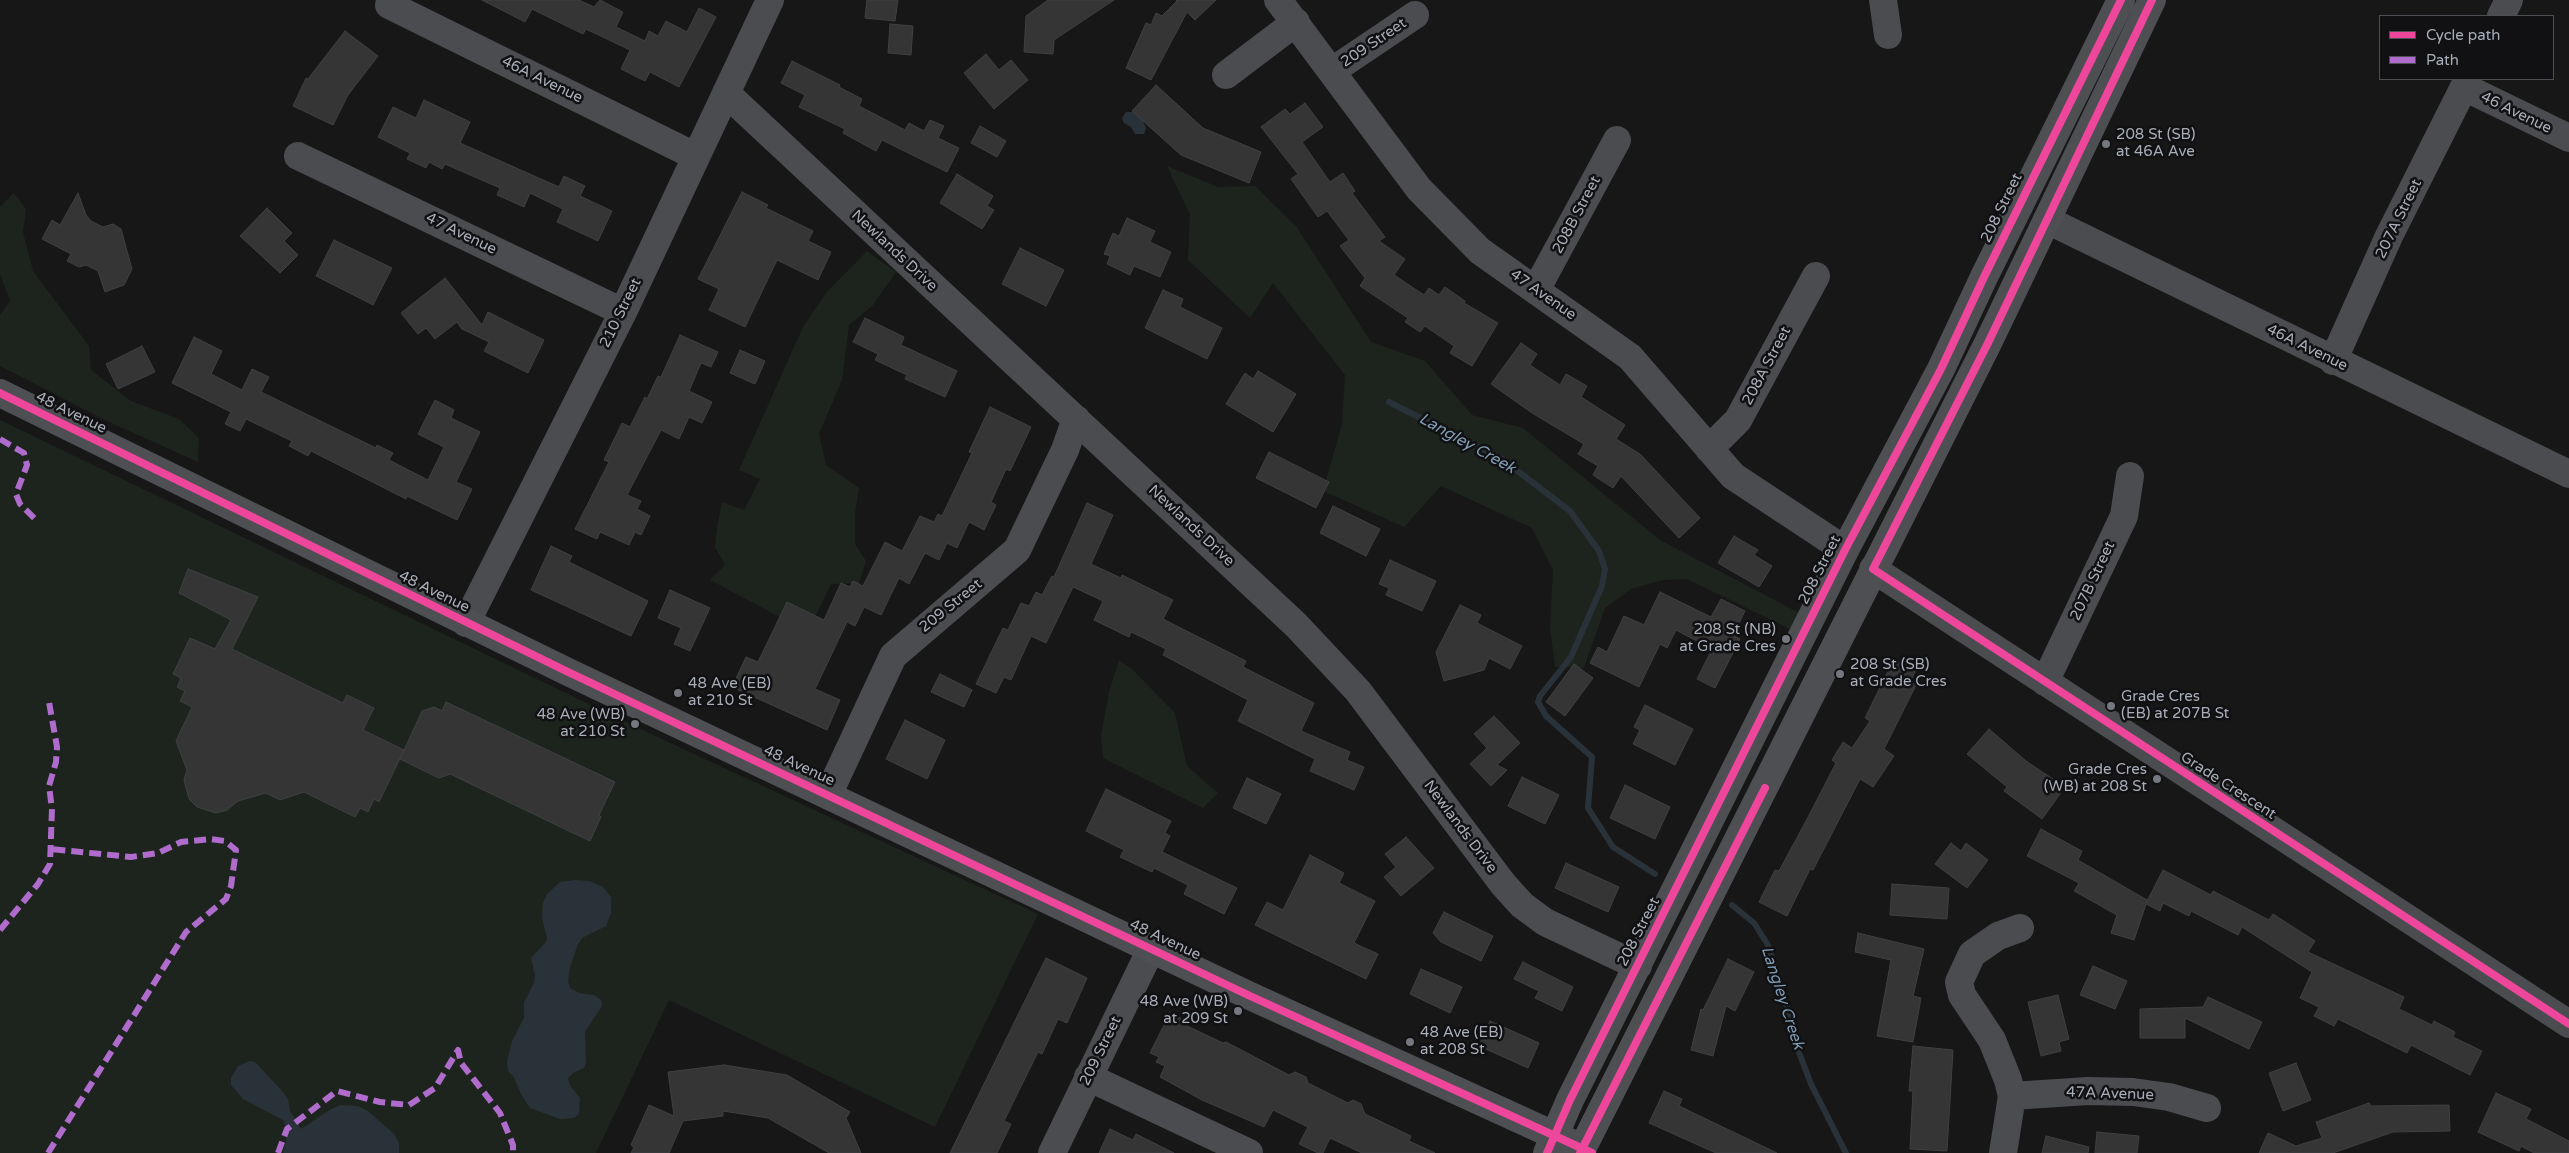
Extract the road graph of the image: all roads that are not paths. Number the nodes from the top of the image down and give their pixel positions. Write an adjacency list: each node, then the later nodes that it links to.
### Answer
1 (770, 0): 15 (street, 210 Street)
2 (1278, 0): 10 (street, 47 Avenue)
3 (1883, 0): 11 (street)
4 (2121, 0): 22 (main road, 208 Street)
5 (2152, 0): 20 (main road)
6 (2509, 0): 9 (street)
7 (389, 5): 19 (street, 46A Avenue)
8 (1415, 15): 12 (street, 209 Street)
9 (2502, 15)
10 (1296, 22): 12 (street, 47 Avenue); 13 (street)
11 (1888, 35)
12 (1332, 71): 23 (street, 47 Avenue)
13 (1226, 75)
14 (2466, 83): 16 (street, 46 Avenue); 25 (street, 207A Street)
15 (726, 93): 19 (street, 210 Street); 28 (street, Newlands Drive)
16 (2569, 138)
17 (1617, 140): 23 (street, 208B Street)
18 (298, 156): 24 (street, 47 Avenue)
19 (695, 156): 24 (street, 210 Street)
20 (2047, 220): 22 (main road); 25 (street, 46A Avenue); 33 (main road)
21 (1816, 276): 29 (street, 208A Street)
22 (1984, 277): 26 (main road, 208 Street)
23 (1536, 290): 29 (street, 47 Avenue)
24 (623, 312): 34 (street, 210 Street)
25 (2333, 361): 30 (street, 46A Avenue)
26 (1941, 369): 32 (main road, 208 Street); 33 (main road)
27 (0, 393): 34 (main road, 48 Avenue)
28 (1076, 419): 37 (street, 209 Street); 40 (street, Newlands Drive)
29 (1710, 448): 32 (street, 47 Avenue)
30 (2569, 474)
31 (2130, 476): 35 (street, 207B Street)
32 (1845, 550): 36 (main road); 40 (main road, 208 Street)
33 (1873, 569): 35 (street, Grade Crescent); 36 (main road)
34 (466, 623): 37 (main road, 48 Avenue)
35 (2045, 682): 41 (street, Grade Crescent)
36 (1765, 788): 46 (main road)
37 (828, 795): 39 (main road, 48 Avenue)
38 (2020, 928): 43 (street)
39 (1151, 949): 42 (street, 209 Street); 45 (main road, 48 Avenue)
40 (1638, 966): 45 (main road, 208 Street)
41 (2569, 1024)
42 (1088, 1077): 47 (street, 209 Street); 48 (street)
43 (2012, 1096): 44 (street, 47A Avenue); 49 (street)
44 (2207, 1108)
45 (1551, 1144): 46 (main road, 48 Avenue)
46 (1585, 1151)
47 (1052, 1153)
48 (1249, 1153)
49 (2003, 1153)

